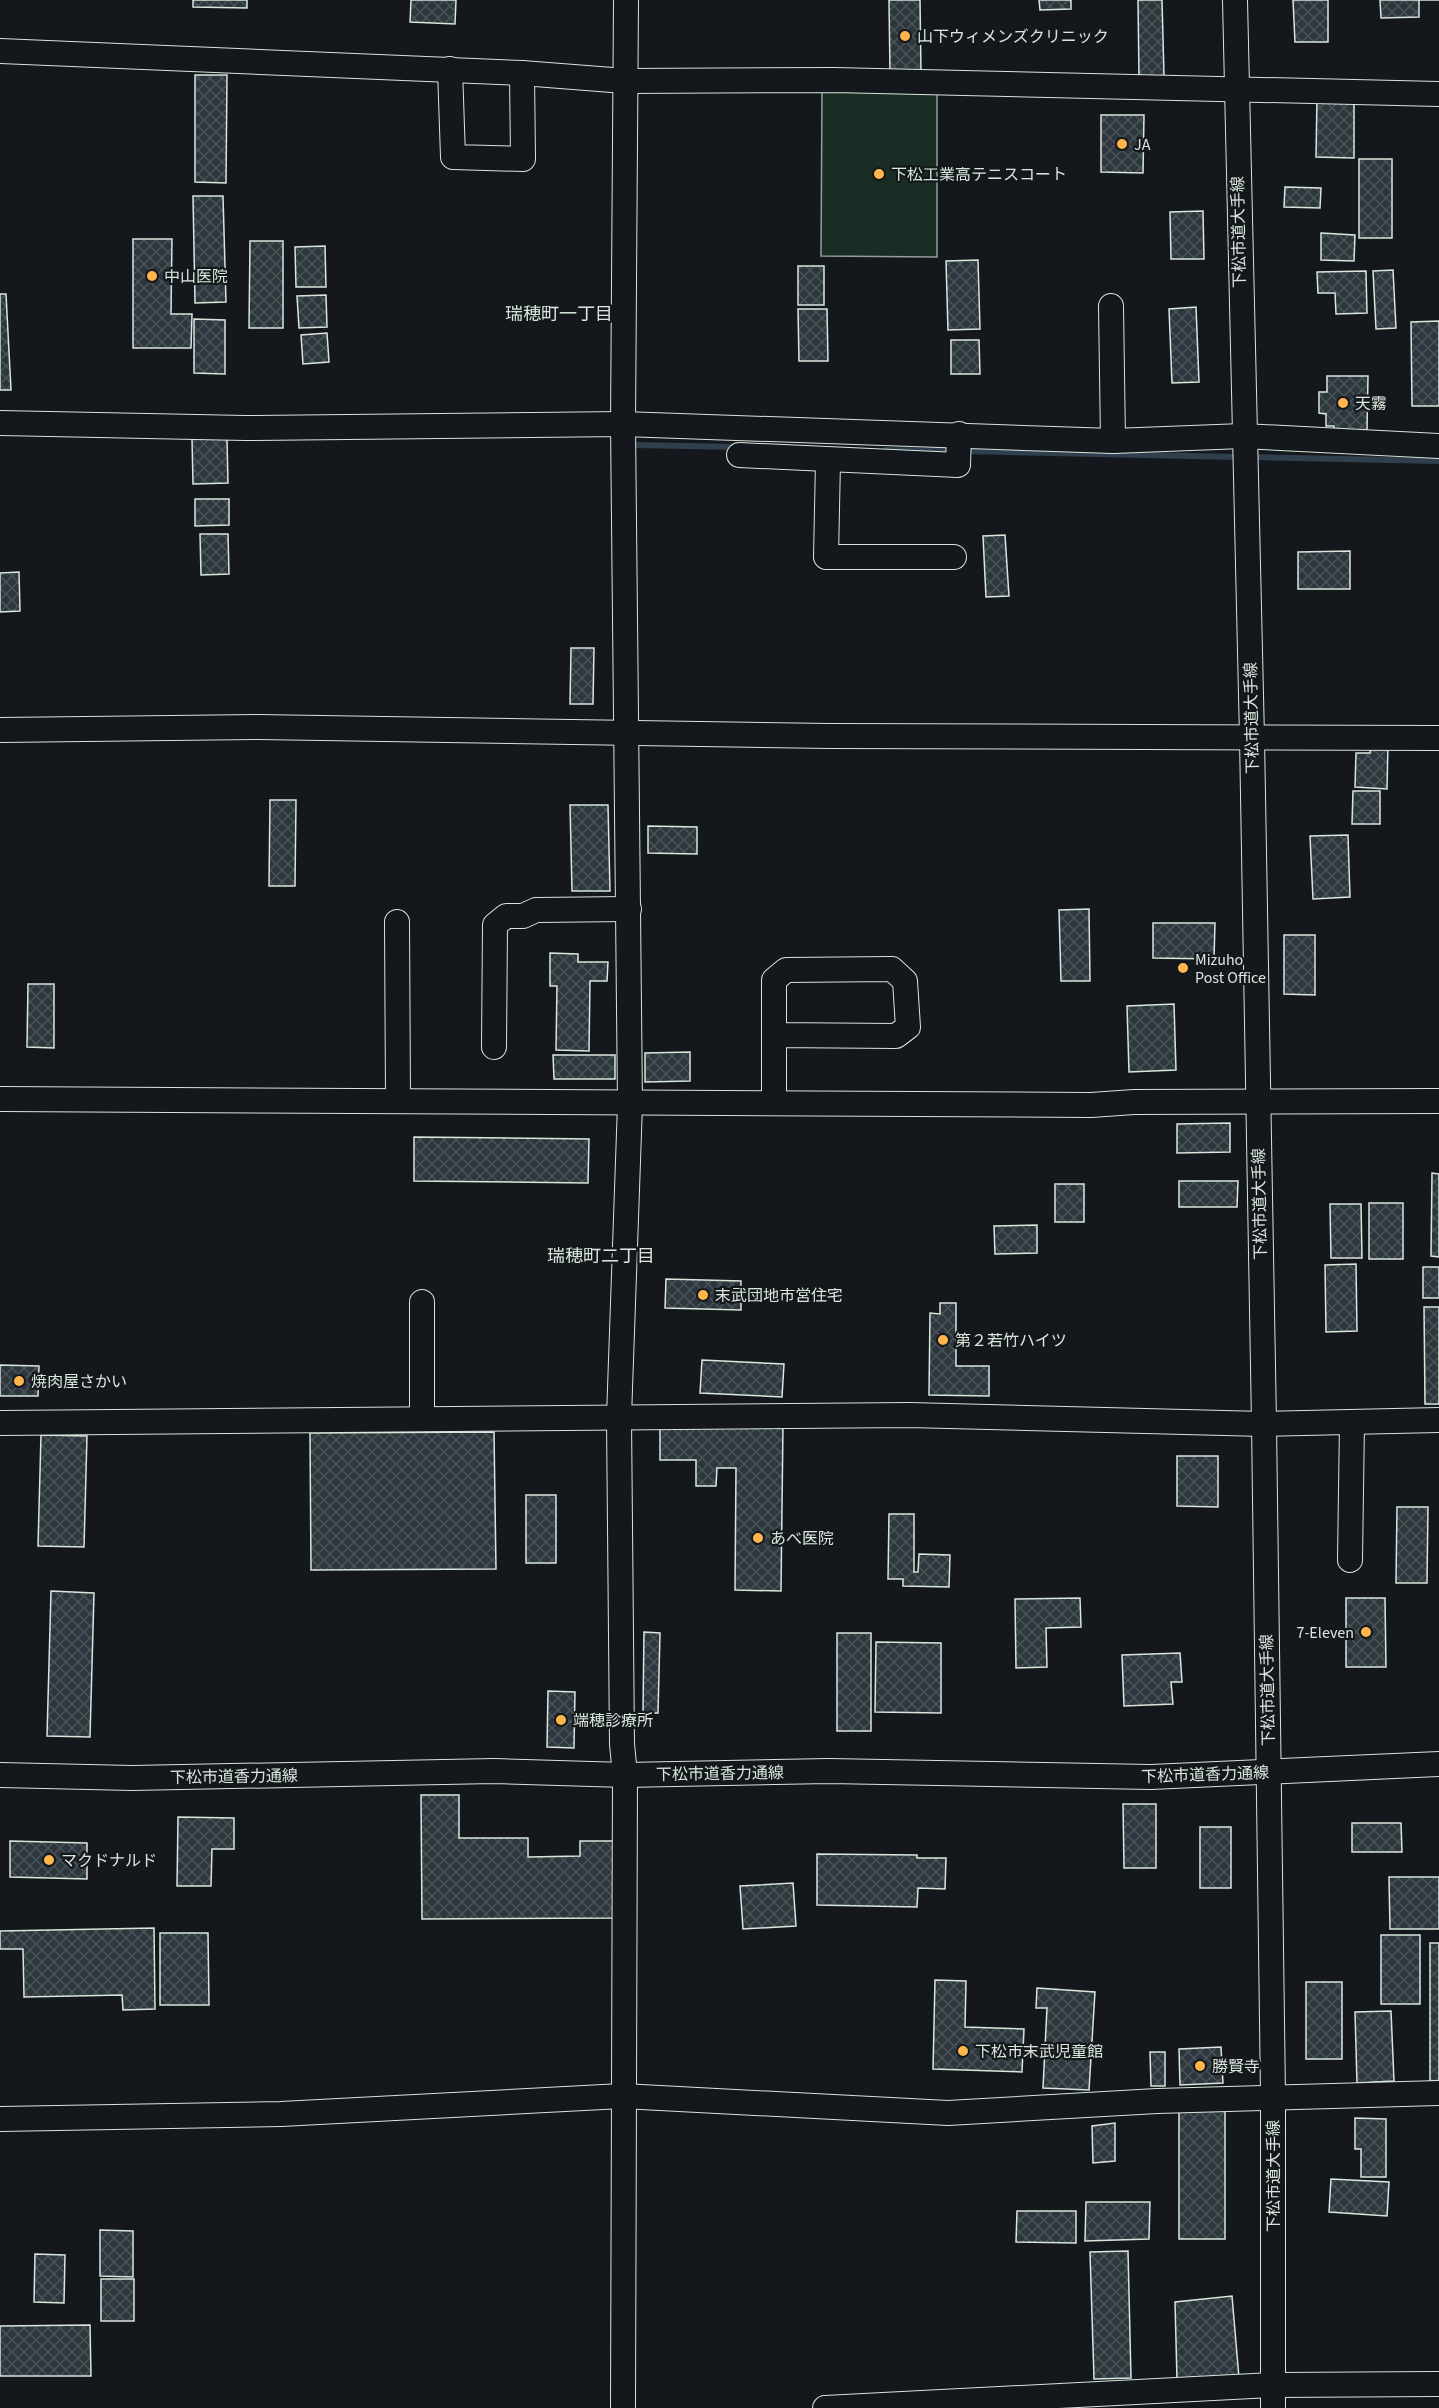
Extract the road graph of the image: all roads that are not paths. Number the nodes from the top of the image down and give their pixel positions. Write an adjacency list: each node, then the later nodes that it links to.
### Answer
1 (626, 0): 6 (street)
2 (1235, 0): 7 (street, 下松市道大手線)
3 (0, 51): 4 (street)
4 (450, 69): 5 (street); 5 (street)
5 (522, 72): 6 (street)
6 (625, 81): 7 (street); 11 (street)
7 (1235, 92): 8 (street); 13 (street, 下松市道大手線)
8 (1439, 94)
9 (1111, 306): 14 (street)
10 (0, 423): 11 (street)
11 (623, 424): 12 (street); 20 (street)
12 (959, 434): 14 (street); 17 (street)
13 (1243, 436): 14 (street); 15 (street); 21 (street, 下松市道大手線)
14 (1113, 441)
15 (1439, 446)
16 (739, 455): 17 (street)
17 (828, 460): 18 (street)
18 (954, 557)
19 (0, 730): 20 (street)
20 (627, 734): 21 (street); 23 (street)
21 (1252, 738): 22 (street); 30 (street, 下松市道大手線)
22 (1439, 738)
23 (629, 909): 26 (street); 32 (street)
24 (397, 922): 27 (street)
25 (774, 1035): 25 (street); 31 (street)
26 (494, 1047)
27 (398, 1098): 28 (street); 32 (street)
28 (0, 1099)
29 (1439, 1101): 30 (street)
30 (1257, 1102): 31 (street); 39 (street, 下松市道大手線)
31 (774, 1103): 32 (street)
32 (630, 1104): 35 (street)
33 (422, 1302): 34 (street)
34 (422, 1417): 35 (street); 38 (street)
35 (619, 1417): 39 (street); 44 (street)
36 (1439, 1420): 37 (street)
37 (1352, 1422): 39 (street); 40 (street)
38 (0, 1423)
39 (1264, 1424): 42 (street, 下松市道大手線)
40 (1350, 1560)
41 (1439, 1764): 42 (street, 下松市道香力通線)
42 (1268, 1772): 44 (street, 下松市道香力通線); 47 (street, 下松市道大手線)
43 (0, 1774): 44 (street, 下松市道香力通線)
44 (625, 1775): 46 (street)
45 (1439, 2093): 47 (street)
46 (622, 2096): 47 (street); 48 (street); 51 (street)
47 (1273, 2096): 50 (street, 下松市道大手線)
48 (0, 2119)
49 (1439, 2384): 50 (street)
50 (1273, 2397): 52 (street)
51 (623, 2408)
52 (825, 2408)

